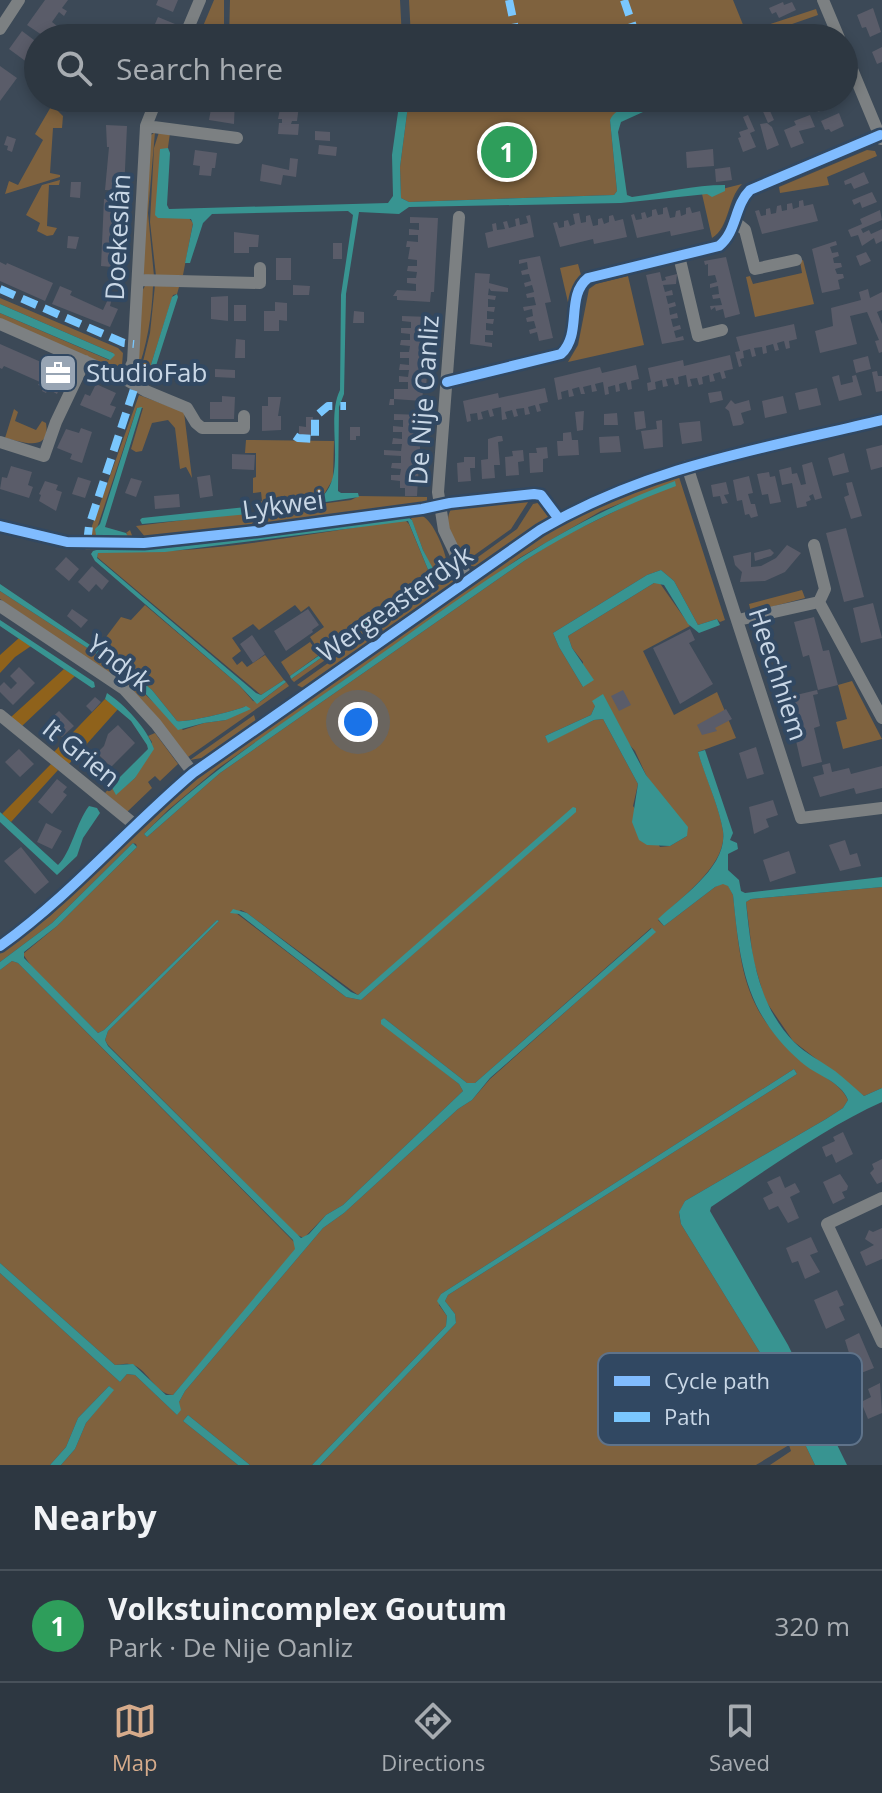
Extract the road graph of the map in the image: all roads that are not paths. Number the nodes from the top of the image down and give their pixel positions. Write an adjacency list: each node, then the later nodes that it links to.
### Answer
1 (200, 0): 4 (street)
2 (823, 0): 5 (street)
3 (16, 1): 6 (street)
4 (190, 24)
5 (833, 24)
6 (0, 29)
7 (858, 83): 11 (street)
8 (152, 112): 9 (street, Doekeslân)
9 (146, 126): 10 (street); 17 (street, Doekeslân)
10 (237, 138)
11 (881, 138): 13 (street)
12 (459, 217): 22 (street, De Nije Oanliz)
13 (734, 221): 14 (street); 15 (street)
14 (679, 256): 19 (street); 22 (street)
15 (796, 260)
16 (260, 268): 17 (street)
17 (138, 280): 21 (street, Doekeslân)
18 (0, 324): 20 (street)
19 (722, 330)
20 (85, 361): 21 (street); 25 (street)
21 (125, 379): 23 (street)
22 (447, 382): 27 (street, De Nije Oanliz)
23 (244, 416)
24 (882, 420): 26 (street, Wergeasterdyk)
25 (0, 442)
26 (687, 466): 28 (street, Wergeasterdyk); 34 (street, Heechhiem)
27 (439, 506): 28 (street, Lykwei); 29 (street, Lykwei); 31 (street, De Nije Oanliz)
28 (559, 519): 31 (street, Wergeasterdyk)
29 (0, 526)
30 (814, 545): 32 (street)
31 (468, 580): 37 (street, Wergeasterdyk)
32 (819, 602): 34 (street); 36 (street)
33 (0, 606): 37 (street, Yndyk)
34 (738, 620): 38 (street, Heechhiem)
35 (0, 715): 39 (street, It Grien)
36 (882, 718)
37 (193, 773): 39 (street, Wergeasterdyk)
38 (882, 808)
39 (135, 825): 40 (street, Wergeasterdyk)
40 (0, 946)
41 (882, 1198): 42 (street)
42 (882, 1342)

